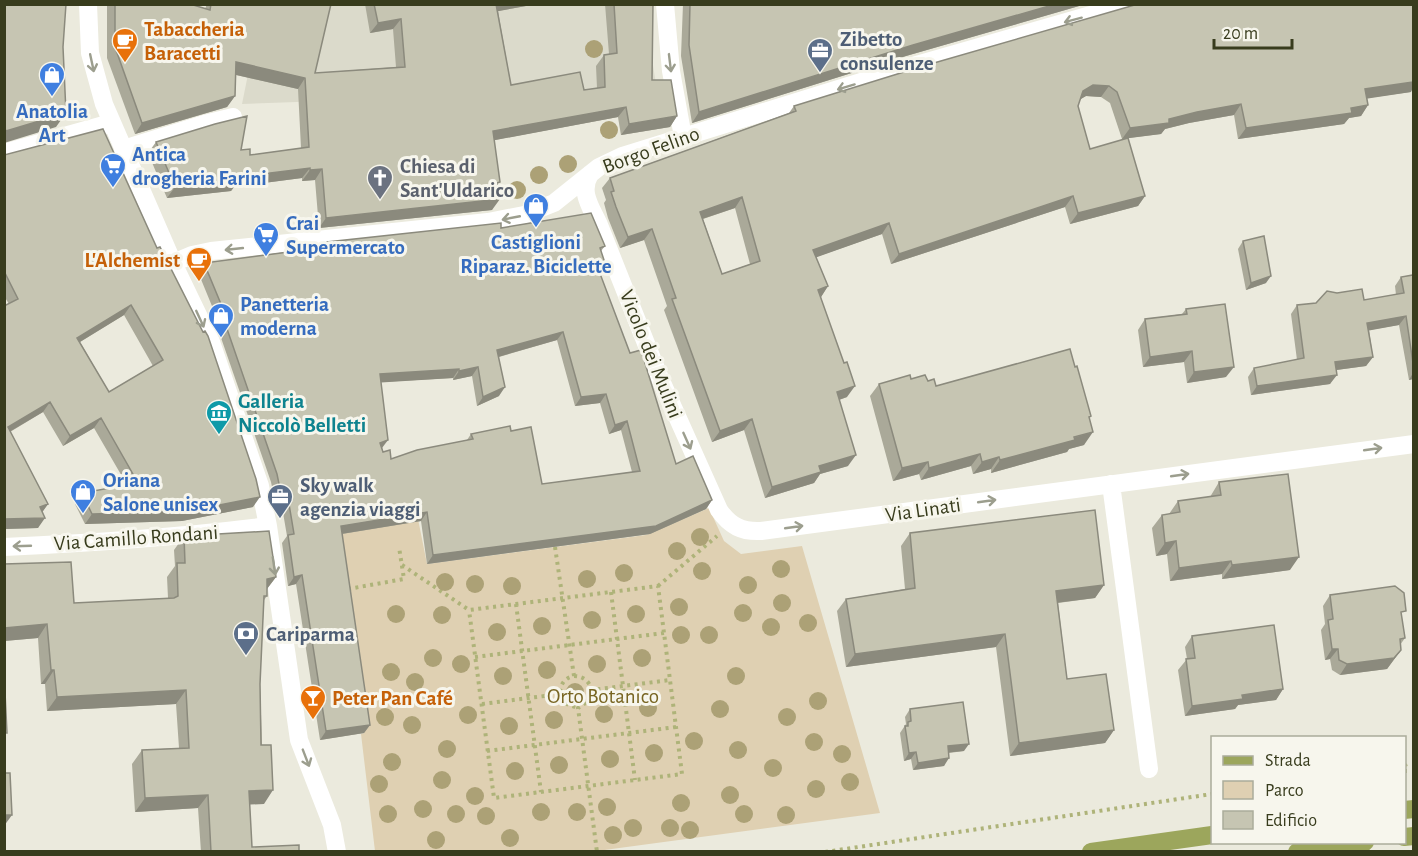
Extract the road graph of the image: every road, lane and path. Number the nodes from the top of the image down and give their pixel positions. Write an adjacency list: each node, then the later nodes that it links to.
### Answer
1 (87, 4): 5 (street, one-way to 5)
2 (665, 4): 6 (street, one-way to 6)
3 (1129, 4): 6 (street, Borgo Felino, one-way to 6)
4 (233, 117): 7 (street)
5 (111, 123): 7 (street); 8 (street)
6 (683, 137): 9 (street, Borgo Felino)
7 (123, 149): 10 (street)
8 (4, 153)
9 (590, 174): 10 (street, Borgo Felino, one-way to 10); 13 (street, Vicolo dei Mulini, one-way to 13)
10 (173, 263): 14 (street, one-way to 14)
11 (1413, 444): 12 (street, Via Linati, one-way to 11)
12 (1111, 484): 13 (street, Via Linati, one-way to 12); 43 (street)
13 (733, 525): 19 (path)
14 (268, 526): 15 (street, Via Camillo Rondani, one-way to 15); 50 (street, one-way to 50)
15 (4, 547)
16 (399, 547): 18 (path)
17 (555, 547): 22 (path)
18 (402, 565): 20 (path); 24 (path)
19 (658, 586): 21 (path); 25 (path)
20 (348, 589)
21 (611, 592): 22 (path); 26 (path)
22 (563, 598): 23 (path); 27 (path)
23 (516, 604): 24 (path); 28 (path)
24 (469, 610): 29 (path)
25 (664, 633): 26 (path); 31 (path)
26 (616, 639): 27 (path); 32 (path)
27 (570, 645): 28 (path); 30 (path)
28 (522, 651): 29 (path); 35 (path)
29 (475, 657): 36 (path)
30 (574, 676): 33 (path); 34 (path)
31 (670, 680): 32 (path); 38 (path)
32 (623, 686): 33 (path); 39 (path)
33 (592, 690): 37 (path)
34 (560, 694): 35 (path); 37 (path)
35 (528, 698): 36 (path); 41 (path)
36 (482, 704): 42 (path)
37 (578, 708): 40 (path)
38 (676, 727): 39 (path); 44 (path)
39 (629, 733): 40 (path); 44 (path)
40 (582, 739): 41 (path); 45 (path)
41 (534, 745): 42 (path); 46 (path)
42 (488, 751): 46 (path)
43 (1149, 769)
44 (635, 780): 45 (path)
45 (588, 786): 46 (path); 51 (path)
46 (541, 792)
47 (1211, 794): 52 (path)
48 (1211, 835): 53 (main road)
49 (1357, 844): 54 (main road)
50 (337, 852)
51 (597, 852)
52 (825, 852)
53 (1091, 852)
54 (1297, 852)

